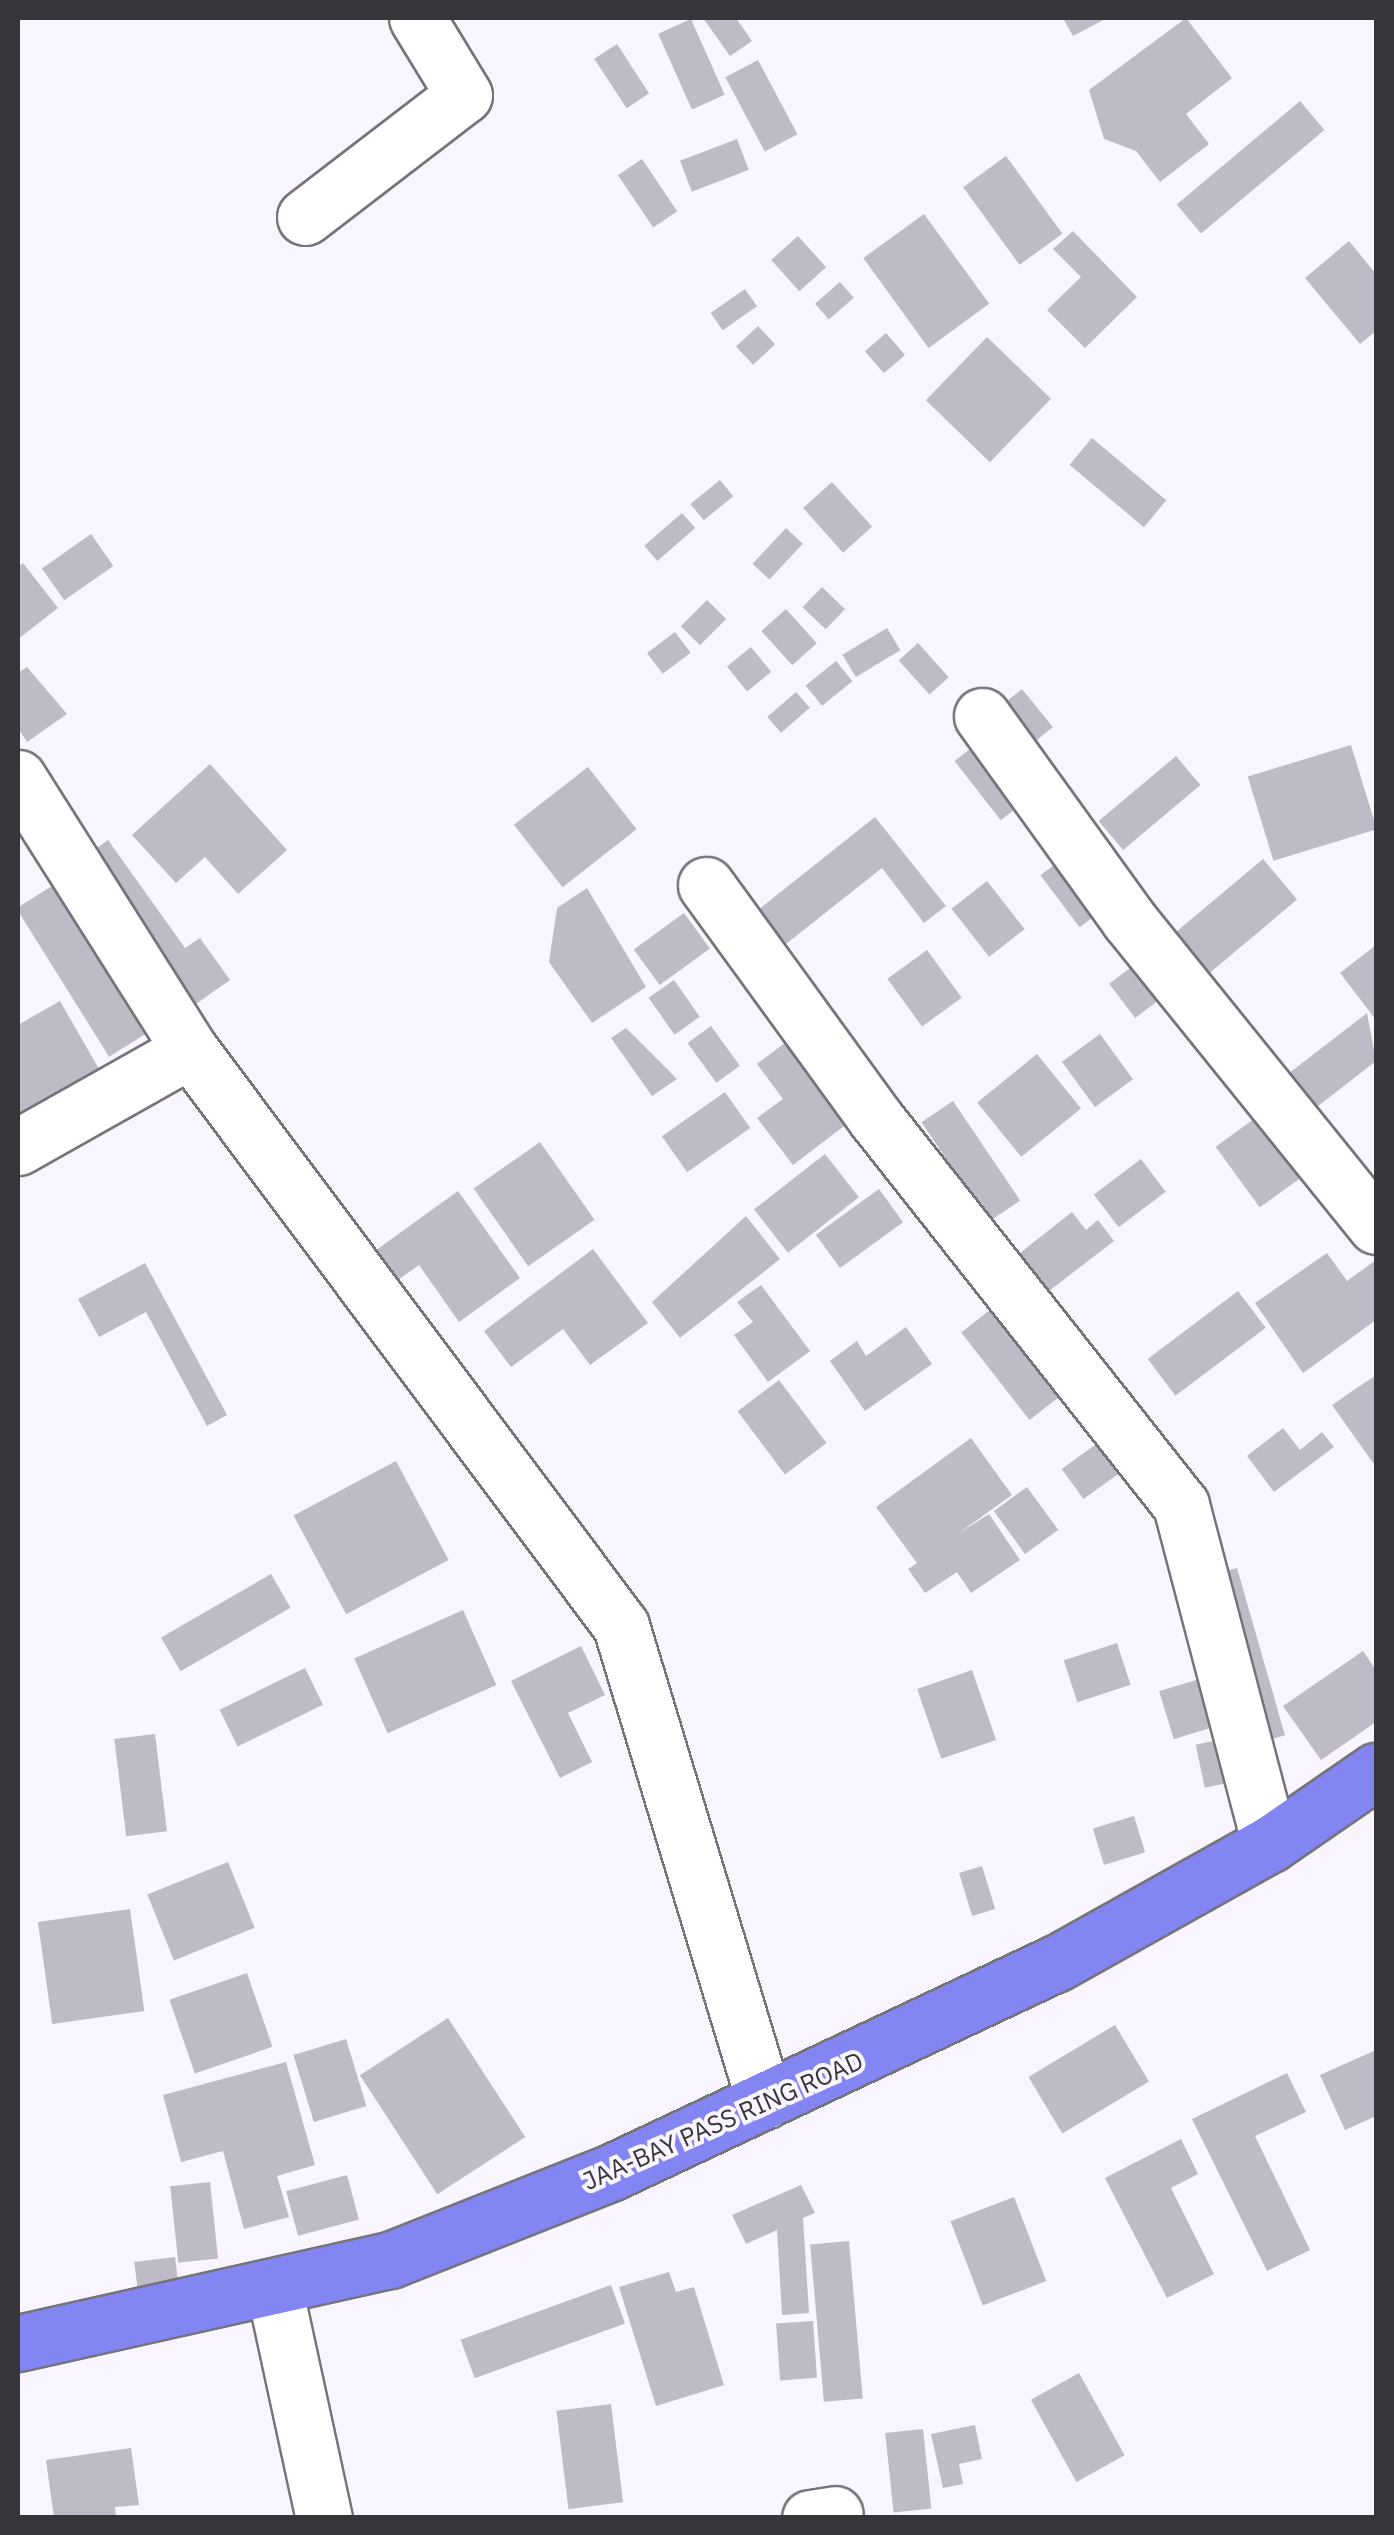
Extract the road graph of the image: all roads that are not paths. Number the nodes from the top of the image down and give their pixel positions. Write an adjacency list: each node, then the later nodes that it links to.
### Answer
1 (417, 18): 2 (street)
2 (305, 217)
3 (982, 716): 8 (street)
4 (18, 778): 6 (street)
5 (706, 885): 10 (street)
6 (190, 1050): 7 (street); 11 (street)
7 (18, 1147)
8 (1376, 1226)
9 (1376, 1771): 10 (highway, JAA-BAY PASS RING ROAD)
10 (1270, 1844): 11 (highway, JAA-BAY PASS RING ROAD)
11 (764, 2101): 12 (highway, JAA-BAY PASS RING ROAD)
12 (275, 2292): 13 (highway, JAA-BAY PASS RING ROAD); 14 (street)
13 (18, 2343)
14 (324, 2518)

